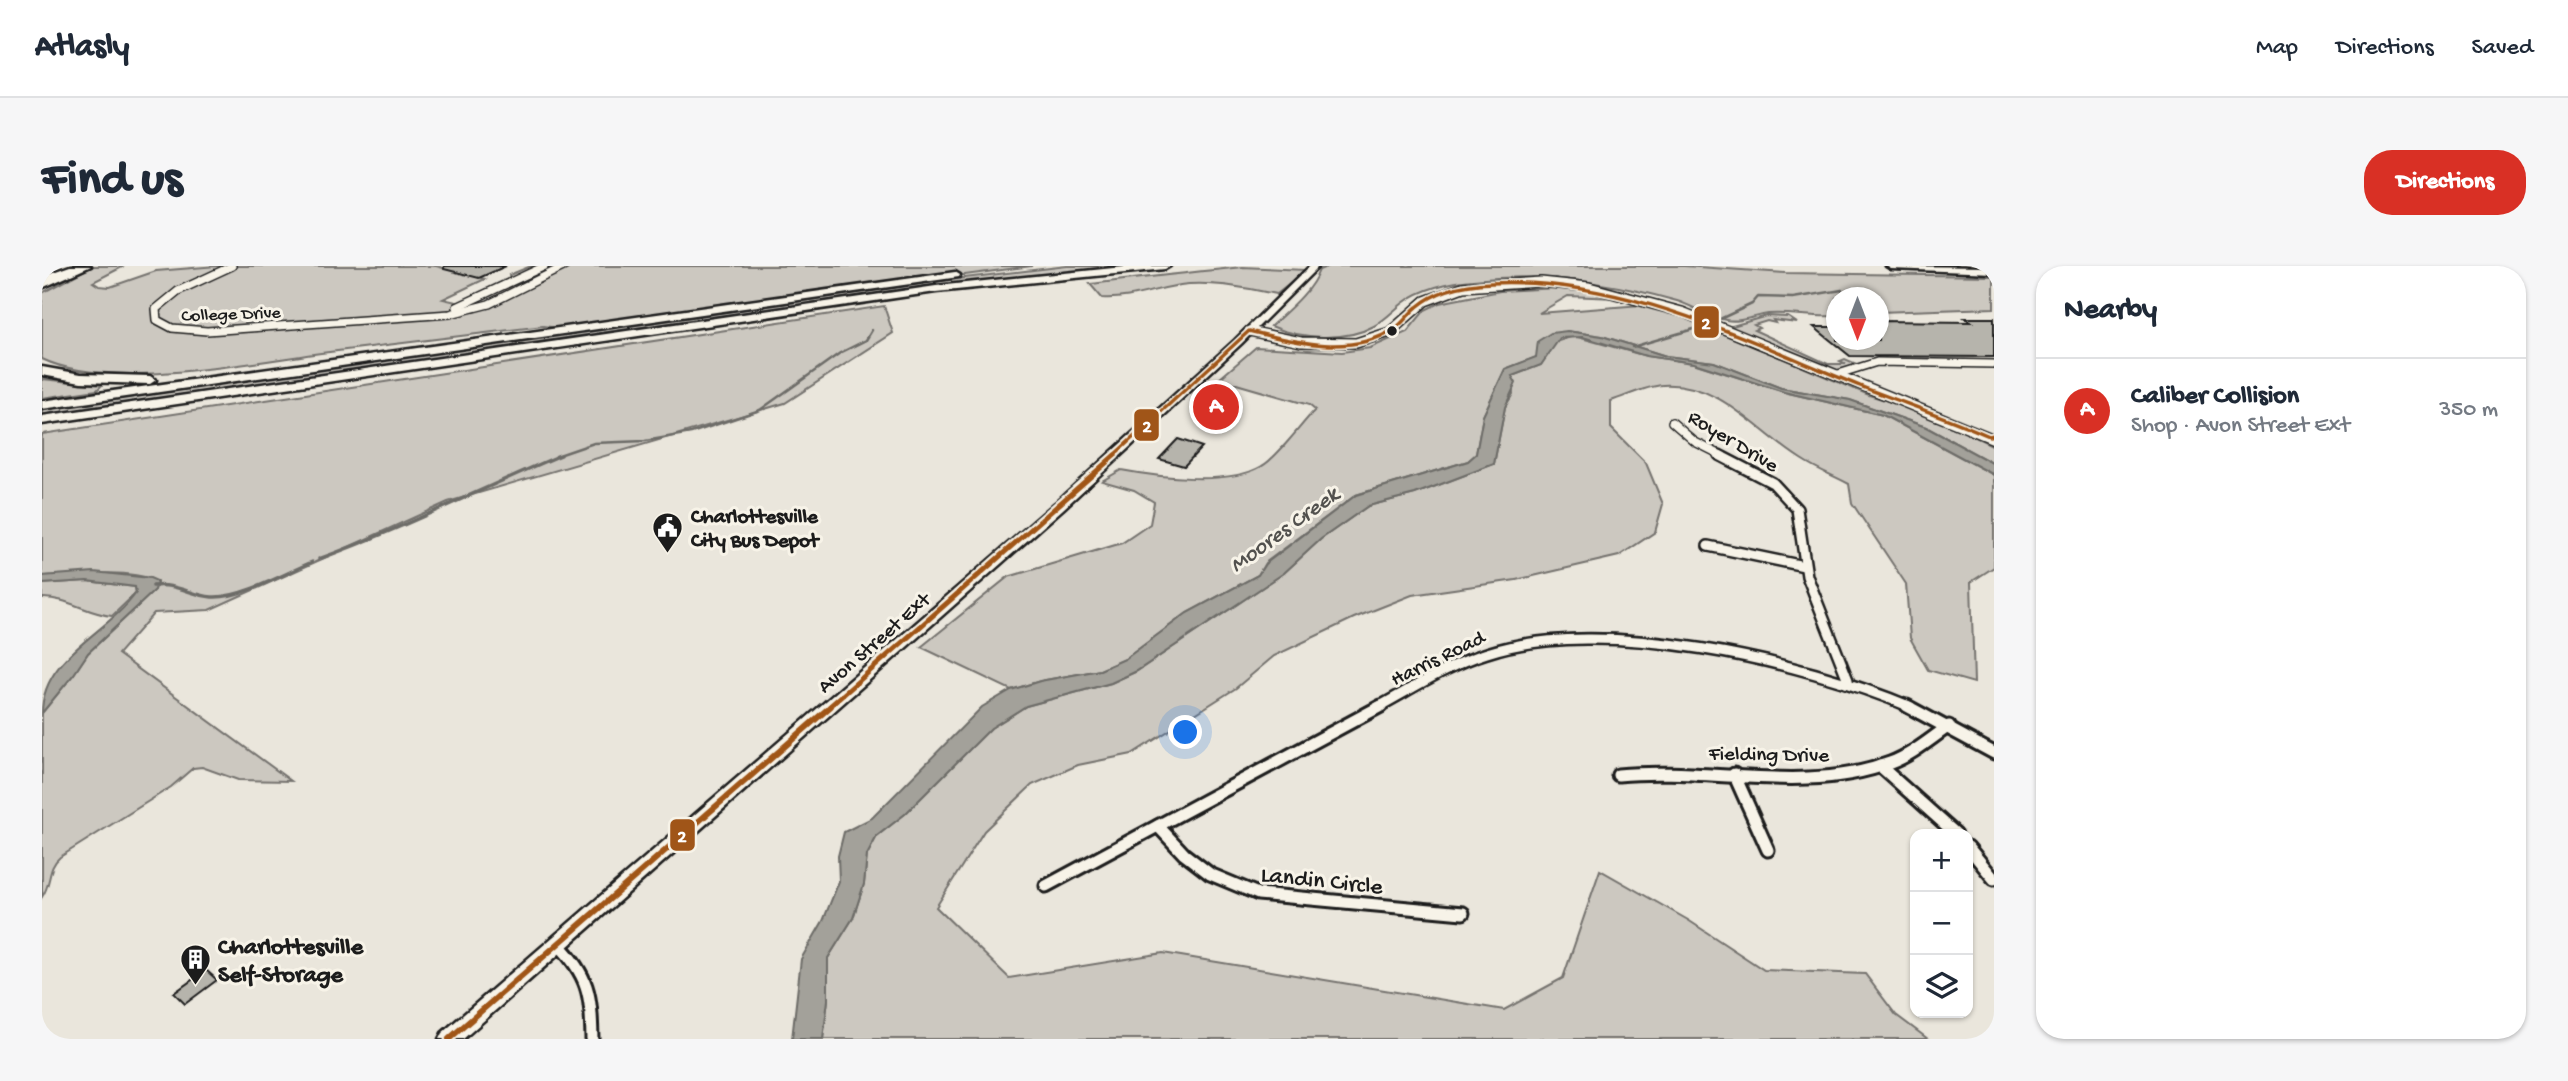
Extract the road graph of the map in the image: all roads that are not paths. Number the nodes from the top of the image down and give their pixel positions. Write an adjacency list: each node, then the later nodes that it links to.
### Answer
1 (58, 266): 12 (highway)
2 (80, 266): 13 (highway)
3 (86, 266): 13 (highway)
4 (232, 266): 14 (street, College Drive)
5 (545, 266): 14 (street, College Drive)
6 (565, 266): 14 (street, College Drive)
7 (1032, 266): 17 (highway)
8 (1165, 266): 21 (highway)
9 (1891, 266): 11 (highway)
10 (1314, 268): 15 (main road, Avon Street Ext)
11 (1994, 270)
12 (42, 272)
13 (42, 282)
14 (409, 316)
15 (1249, 331): 19 (street); 39 (main road, Avon Street Ext)
16 (1994, 364): 19 (street)
17 (279, 370): 18 (highway); 20 (highway)
18 (42, 371)
19 (1835, 375): 23 (street)
20 (42, 405)
21 (42, 420)
22 (1672, 422): 25 (street, Royer Drive)
23 (1992, 437)
24 (1709, 546): 25 (street)
25 (1804, 566): 26 (street, Royer Drive)
26 (1847, 680): 27 (street, Harris Road); 32 (street, Harris Road)
27 (1949, 726): 28 (street, Harris Road); 29 (street, Fielding Drive)
28 (1994, 753)
29 (1880, 766): 30 (street, Fielding Drive); 33 (street)
30 (1734, 774): 31 (street, Fielding Drive); 34 (street)
31 (1618, 775)
32 (1158, 826): 37 (street, Harris Road); 38 (street, Landin Circle)
33 (1950, 829)
34 (1768, 850)
35 (1973, 853): 36 (street)
36 (1994, 878)
37 (1046, 886)
38 (1463, 913)
39 (557, 943): 40 (main road, Avon Street Ext); 41 (street)
40 (449, 1039)
41 (592, 1039)

